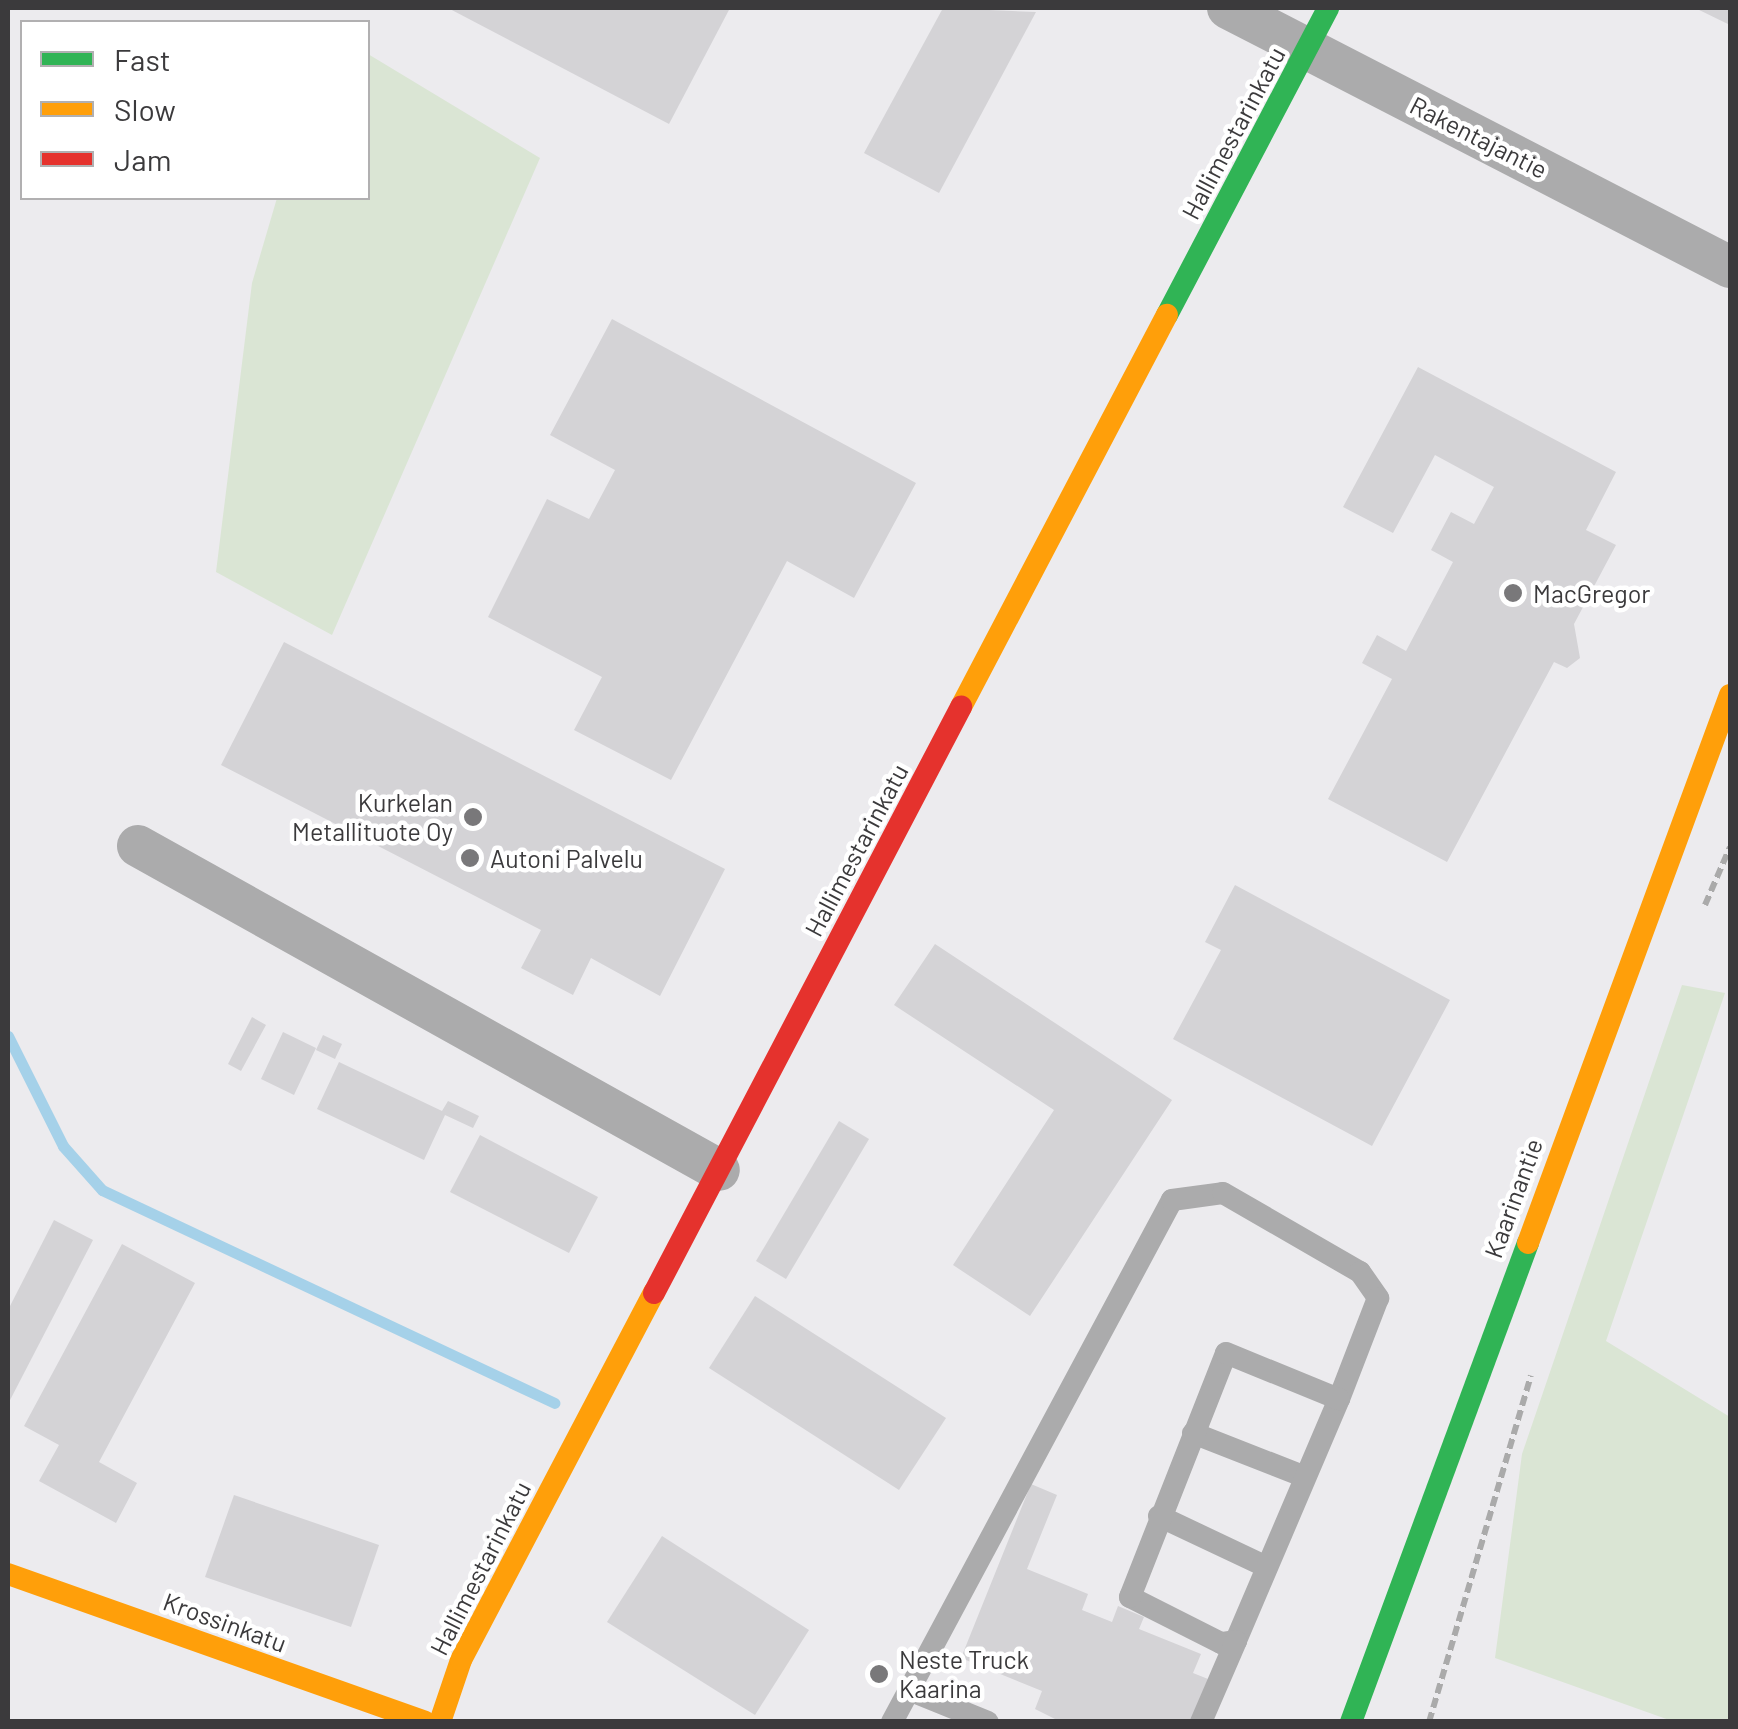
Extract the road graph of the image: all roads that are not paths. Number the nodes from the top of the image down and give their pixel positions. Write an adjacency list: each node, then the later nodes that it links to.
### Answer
1 (1228, 8): 3 (street, Rakentajantie)
2 (1328, 8): 3 (street, Hallimestarinkatu)
3 (1308, 49): 4 (street, Rakentajantie); 7 (street, Hallimestarinkatu)
4 (1730, 267)
5 (1730, 694): 21 (street, Kaarinantie)
6 (138, 846): 7 (street)
7 (719, 1170): 17 (street, Hallimestarinkatu)
8 (1338, 1398): 9 (lane); 10 (lane); 15 (lane)
9 (1193, 1432): 10 (lane); 11 (lane)
10 (1305, 1477): 12 (lane)
11 (1159, 1516): 12 (lane); 14 (lane)
12 (1267, 1567): 14 (lane)
13 (8, 1574): 16 (street, Krossinkatu)
14 (1236, 1641): 20 (lane)
15 (909, 1690): 18 (lane); 19 (lane)
16 (425, 1722)
17 (440, 1722)
18 (892, 1722)
19 (988, 1722)
20 (1201, 1722)
21 (1351, 1722)

